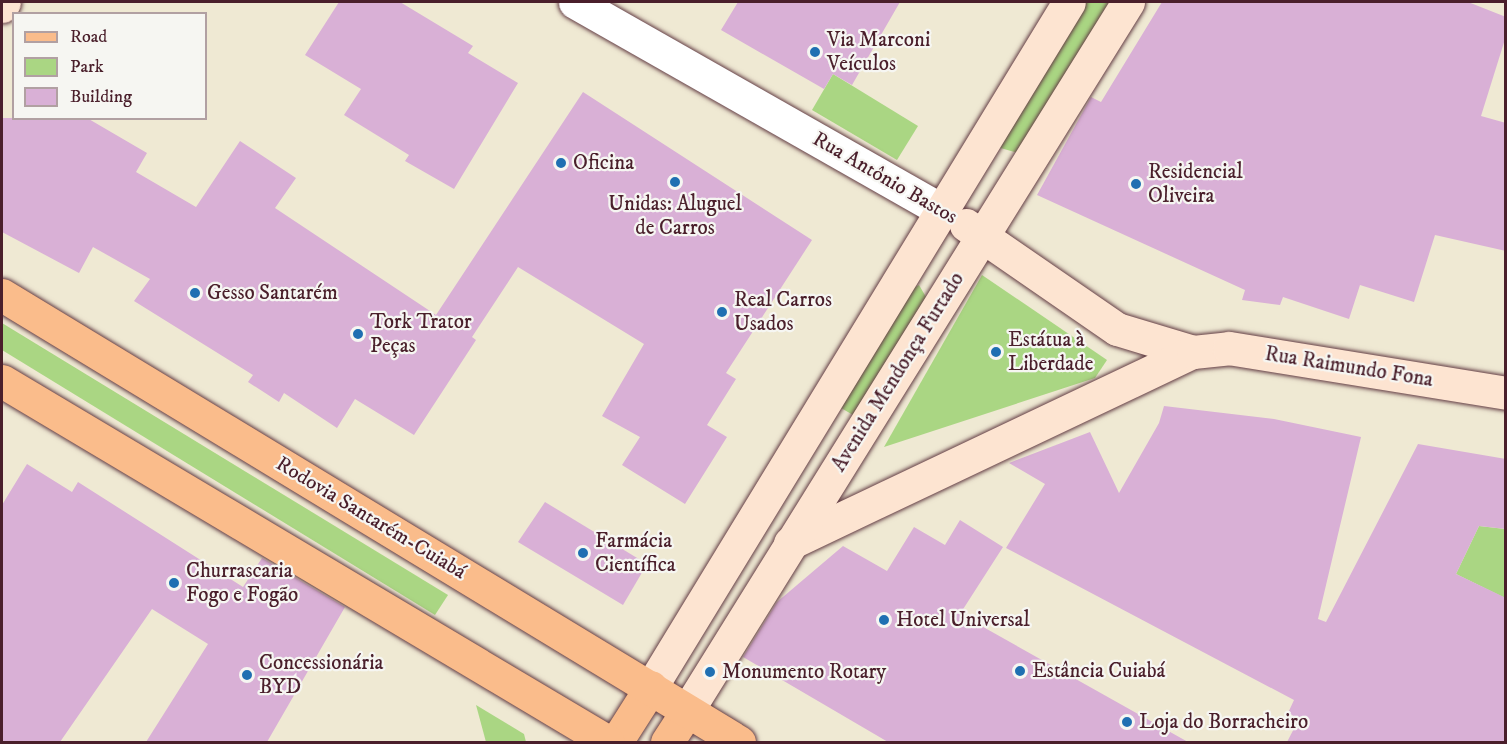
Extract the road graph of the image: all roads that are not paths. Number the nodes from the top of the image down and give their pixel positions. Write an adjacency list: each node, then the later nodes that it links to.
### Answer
1 (4, 2): 5 (street)
2 (575, 2): 6 (street, Rua Antônio Bastos)
3 (1070, 2): 6 (street)
4 (1128, 2): 7 (street, Avenida Mendonça Furtado)
5 (2, 6)
6 (943, 211): 7 (street, Rua Antônio Bastos); 12 (street)
7 (984, 236): 9 (street, Rua Antônio Bastos); 13 (street, Avenida Mendonça Furtado)
8 (2, 295): 15 (main road, Rodovia Santarém-Cuiabá)
9 (1193, 352): 11 (street, Rua Raimundo Fona); 14 (street)
10 (2, 381): 17 (main road)
11 (1506, 393)
12 (800, 440): 13 (street); 15 (street)
13 (839, 464): 14 (street, Avenida Mendonça Furtado)
14 (790, 543): 16 (street, Avenida Mendonça Furtado)
15 (651, 687): 16 (main road, Rodovia Santarém-Cuiabá); 18 (main road)
16 (687, 711): 19 (main road, Avenida Mendonça Furtado); 20 (main road, Rodovia Santarém-Cuiabá)
17 (608, 742)
18 (616, 742)
19 (667, 742)
20 (739, 742)

